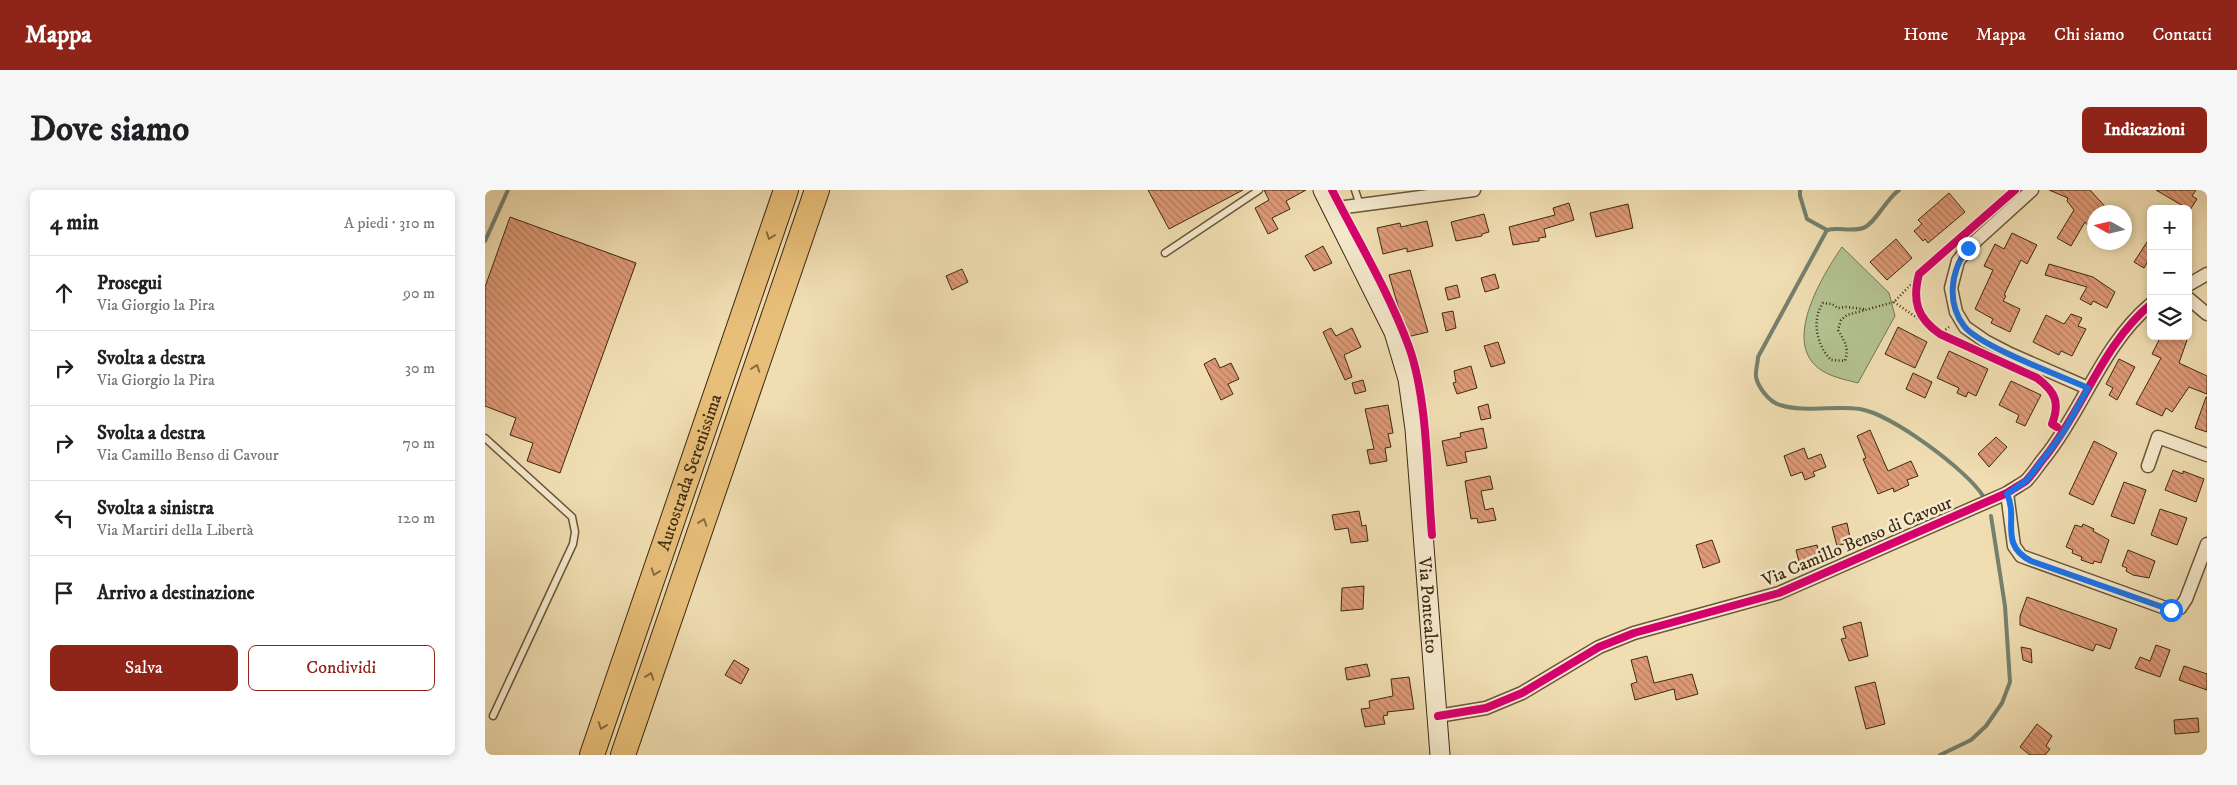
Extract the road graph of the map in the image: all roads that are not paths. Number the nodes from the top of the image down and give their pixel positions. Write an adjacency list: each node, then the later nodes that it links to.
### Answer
1 (786, 190): 24 (highway, Autostrada Serenissima, one-way to 24)
2 (817, 190): 25 (highway, Autostrada Serenissima, one-way to 2)
3 (1259, 190): 10 (lane)
4 (1323, 190): 9 (street, Via Pontealto)
5 (1355, 190): 8 (lane)
6 (1474, 190): 8 (street)
7 (2032, 190): 16 (street)
8 (1360, 206): 9 (street)
9 (1335, 212): 23 (street, Via Pontealto)
10 (1165, 253)
11 (2207, 274): 12 (street)
12 (2192, 283)
13 (2192, 301): 15 (street)
14 (2147, 307): 16 (street, Via Camillo Benso di Cavour)
15 (2207, 314)
16 (2088, 388): 20 (street, Via Camillo Benso di Cavour)
17 (485, 438): 22 (lane)
18 (2207, 455): 19 (street)
19 (2148, 466)
20 (2007, 494): 21 (street); 23 (street, Via Camillo Benso di Cavour)
21 (2207, 544)
22 (493, 716)
23 (1438, 716): 26 (street, Via Pontealto)
24 (592, 755)
25 (623, 755)
26 (1440, 755)

